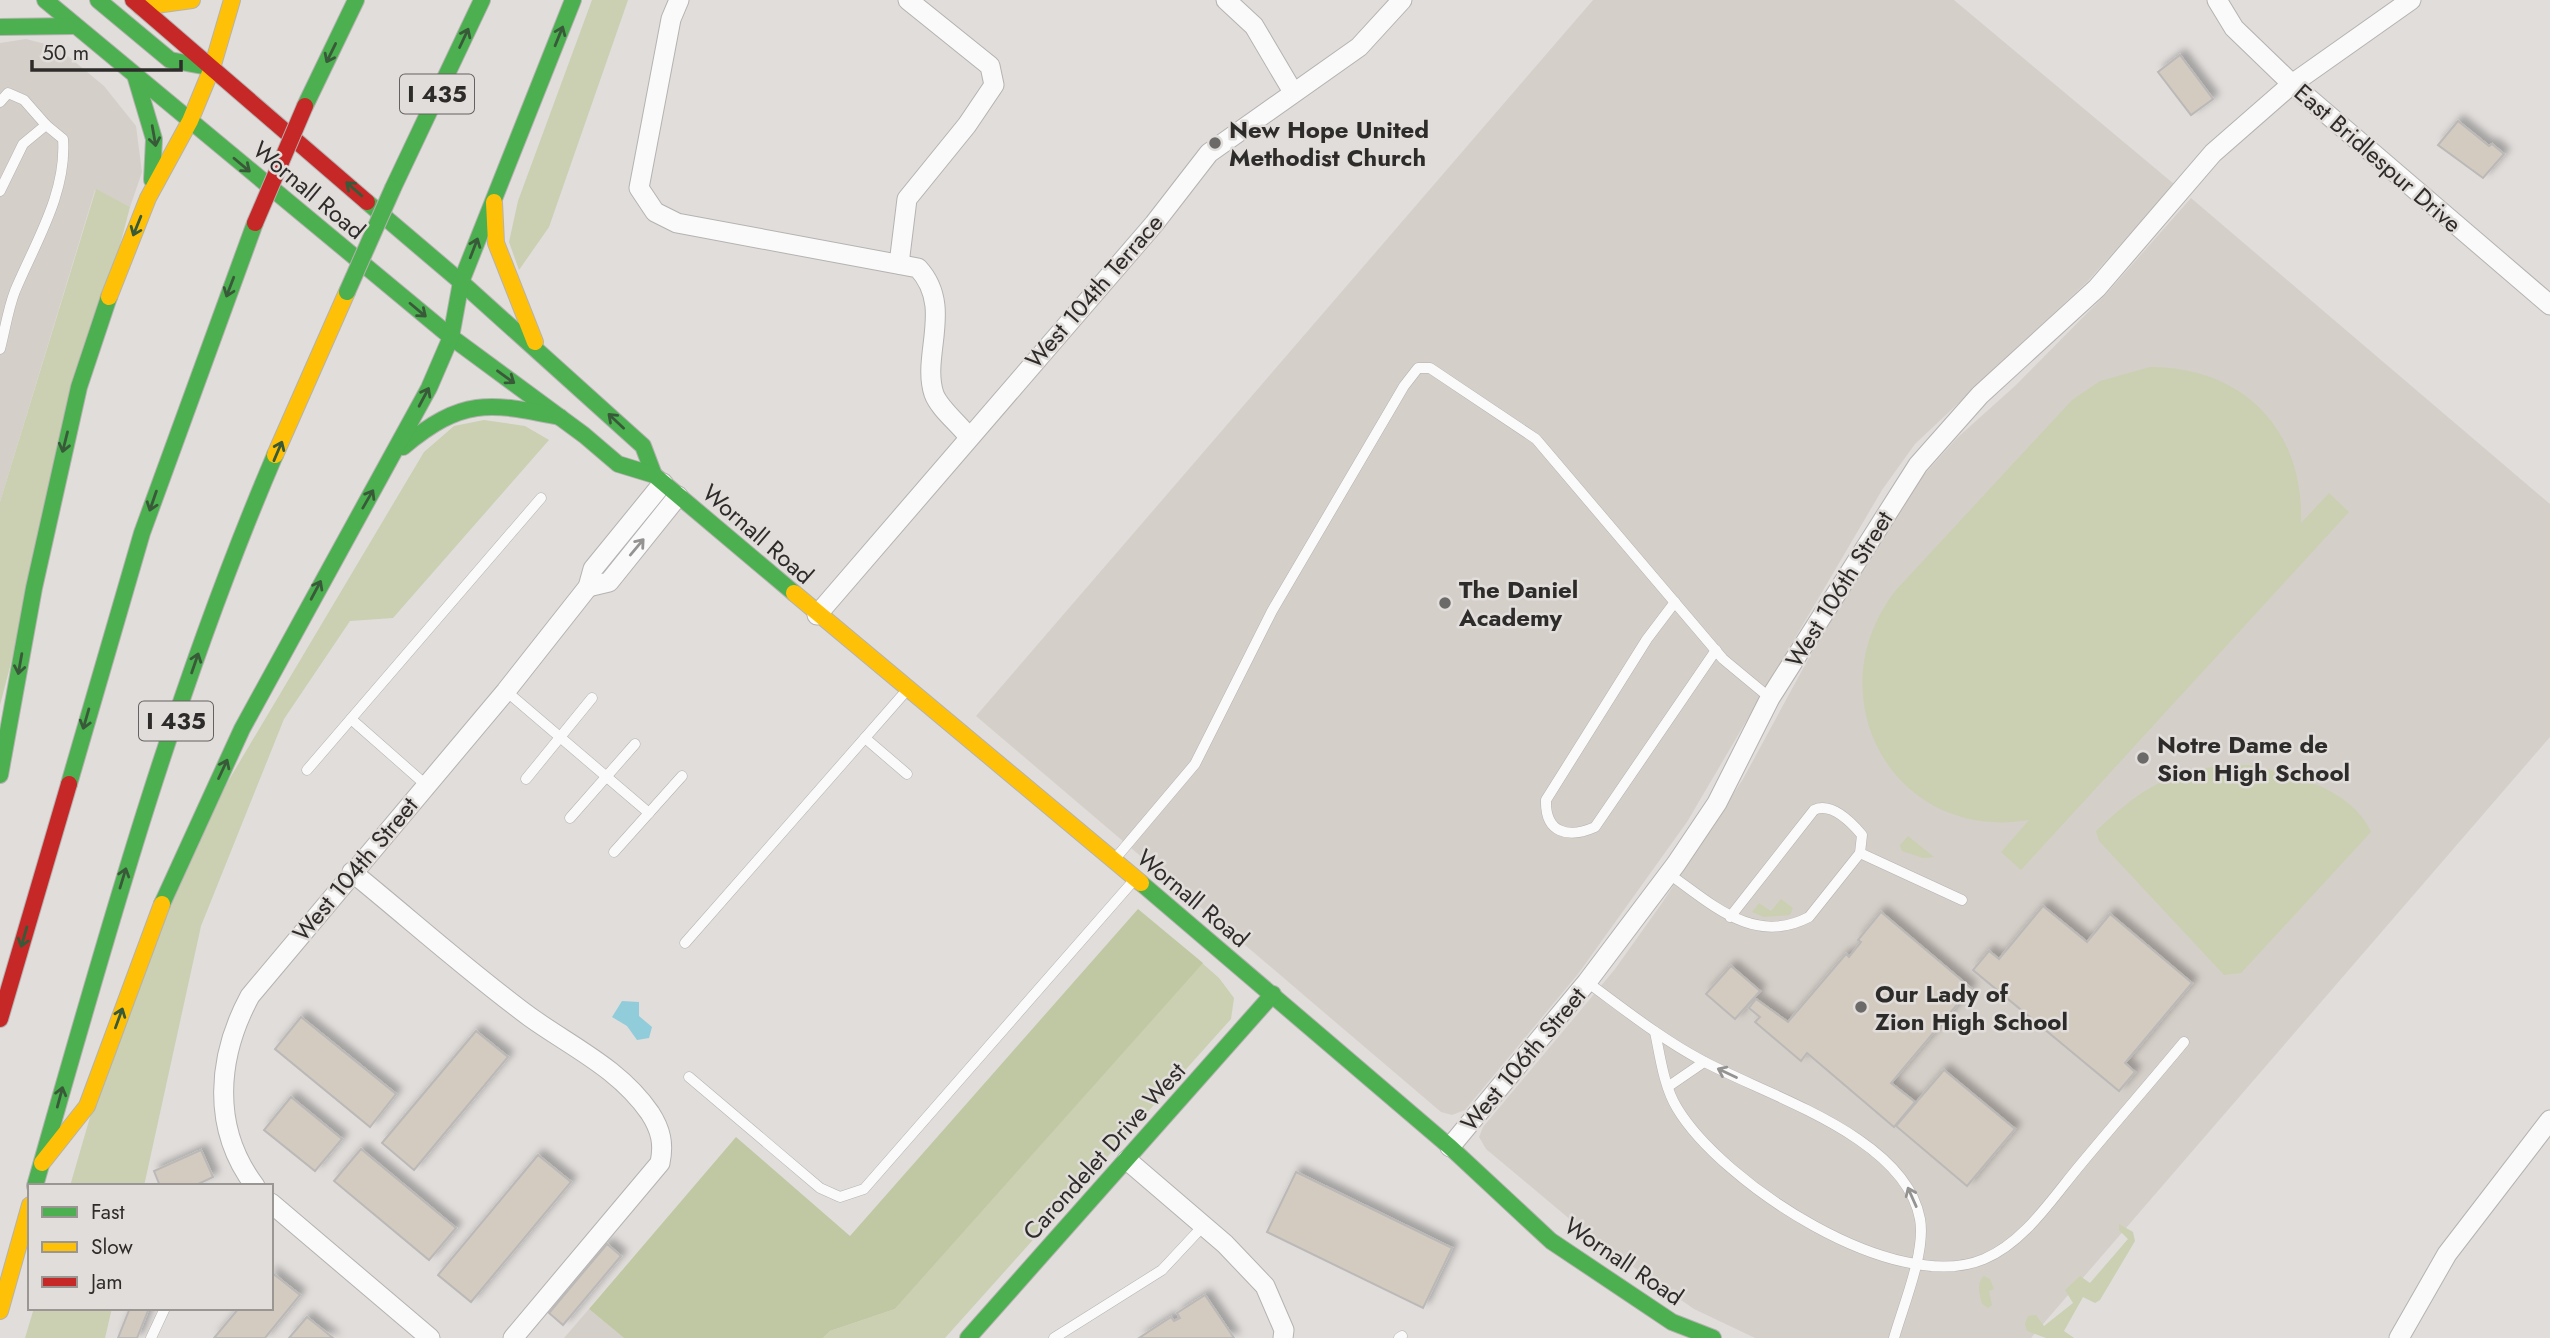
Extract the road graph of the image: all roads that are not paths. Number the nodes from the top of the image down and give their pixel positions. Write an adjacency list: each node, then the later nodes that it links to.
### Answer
1 (45, 0): 15 (main road, Wornall Road)
2 (98, 0): 17 (main road)
3 (192, 0): 14 (main road)
4 (232, 0): 17 (main road)
5 (356, 0): 69 (main road, one-way to 69, bridge)
6 (482, 0): 78 (main road, I 435, one-way to 6, bridge)
7 (573, 0): 25 (main road, one-way to 7)
8 (679, 0): 27 (street)
9 (908, 0): 27 (street)
10 (1226, 0): 20 (street)
11 (1402, 0): 20 (street, West 104th Terrace)
12 (2217, 0): 19 (street, East Bridlespur Drive)
13 (2411, 0): 19 (street, West 106th Street)
14 (137, 3): 17 (main road, Wornall Road)
15 (74, 26): 16 (main road); 18 (main road, Wornall Road)
16 (0, 27)
17 (212, 68): 22 (main road); 28 (main road, Wornall Road, one-way to 17)
18 (135, 75): 22 (main road, Wornall Road); 26 (main road, one-way to 26)
19 (2292, 84): 29 (street, East Bridlespur Drive); 44 (street, West 106th Street)
20 (1293, 92): 34 (street, West 104th Terrace)
21 (0, 102): 23 (lane)
22 (190, 121): 26 (main road); 30 (main road, Wornall Road, one-way to 30)
23 (46, 124): 24 (lane); 32 (lane)
24 (0, 191)
25 (494, 197): 28 (main road, one-way to 25); 31 (main road)
26 (148, 198): 51 (main road, one-way to 51)
27 (899, 264): 34 (street)
28 (461, 282): 30 (main road); 31 (main road, Wornall Road)
29 (2548, 299)
30 (451, 337): 33 (main road, Wornall Road, one-way to 33); 35 (main road, one-way to 30)
31 (536, 347): 36 (main road, Wornall Road, one-way to 31)
32 (0, 349)
33 (560, 417): 35 (main road); 36 (main road, Wornall Road)
34 (968, 436): 39 (street, West 104th Terrace)
35 (393, 455): 78 (main road, one-way to 35)
36 (665, 485): 39 (main road, Wornall Road); 42 (street, West 104th Street)
37 (541, 498): 45 (lane)
38 (1675, 602): 40 (lane); 40 (lane); 60 (lane)
39 (817, 615): 41 (main road, Wornall Road)
40 (1716, 650): 44 (lane)
41 (907, 690): 47 (lane); 60 (main road, Wornall Road)
42 (506, 691): 46 (lane); 55 (street, West 104th Street)
43 (592, 698): 46 (lane)
44 (1770, 698): 62 (street, West 106th Street)
45 (351, 719): 49 (lane); 55 (lane)
46 (562, 738): 52 (lane); 54 (lane)
47 (864, 738): 50 (lane); 66 (lane)
48 (635, 744): 52 (lane)
49 (307, 770)
50 (907, 774)
51 (0, 775)
52 (606, 776): 56 (lane); 57 (lane)
53 (682, 776): 56 (lane)
54 (526, 779)
55 (426, 785): 61 (street, West 104th Street)
56 (649, 813): 58 (lane)
57 (570, 818)
58 (614, 852)
59 (1860, 853): 64 (lane); 65 (lane); 65 (lane)
60 (1113, 861): 63 (main road, Wornall Road)
61 (352, 872): 80 (street, West 104th Street); 89 (street)
62 (1669, 874): 65 (lane); 67 (street, West 106th Street)
63 (1135, 879): 68 (main road, Wornall Road); 73 (lane)
64 (1962, 900)
65 (1730, 917)
66 (685, 943)
67 (1587, 982): 70 (lane); 76 (street, West 106th Street)
68 (1273, 994): 76 (main road, Wornall Road); 77 (main road, Carondelet Drive West)
69 (0, 1019)
70 (1656, 1032): 72 (lane); 74 (lane)
71 (2184, 1042): 84 (lane)
72 (1703, 1062): 74 (lane); 84 (lane, one-way to 72)
73 (689, 1077)
74 (1669, 1086): 84 (lane)
75 (2550, 1120): 95 (street)
76 (1450, 1147): 93 (main road, Wornall Road)
77 (1127, 1160): 83 (street); 90 (main road, Carondelet Drive West)
78 (42, 1163): 79 (main road, I 435)
79 (36, 1184)
80 (254, 1184)
81 (273, 1205): 88 (street)
82 (28, 1212): 86 (main road)
83 (1204, 1225): 91 (lane); 92 (street)
84 (1916, 1263): 94 (lane)
85 (164, 1310): 87 (lane)
86 (0, 1311)
87 (151, 1338)
88 (430, 1338)
89 (513, 1338)
90 (968, 1338)
91 (1054, 1338)
92 (1283, 1338)
93 (1713, 1338)
94 (1894, 1338)
95 (2399, 1338)

